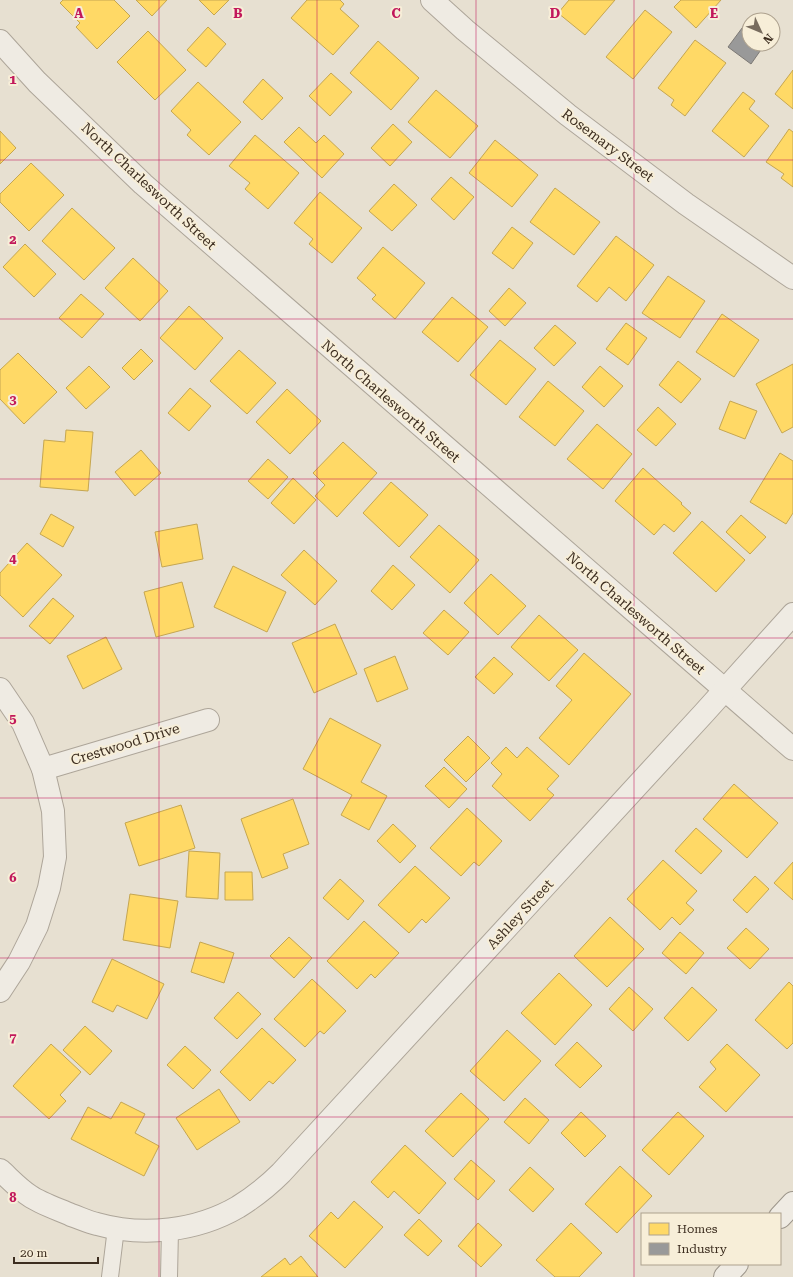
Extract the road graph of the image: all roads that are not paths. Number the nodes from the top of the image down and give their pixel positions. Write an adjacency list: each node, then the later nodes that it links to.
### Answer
1 (432, 0): 3 (street, Rosemary Street)
2 (0, 41): 6 (street, North Charlesworth Street)
3 (793, 278)
4 (793, 614): 6 (street)
5 (0, 689): 9 (street)
6 (724, 690): 8 (street, North Charlesworth Street); 15 (street, Ashley Street)
7 (208, 720): 9 (street, Crestwood Drive)
8 (793, 749)
9 (43, 769): 10 (street)
10 (0, 991)
11 (0, 1170): 14 (street, Ashley Street)
12 (793, 1203): 13 (street)
13 (781, 1216)
14 (116, 1228): 15 (street, Ashley Street); 16 (lane)
15 (170, 1230): 17 (lane)
16 (110, 1277)
17 (169, 1277)

